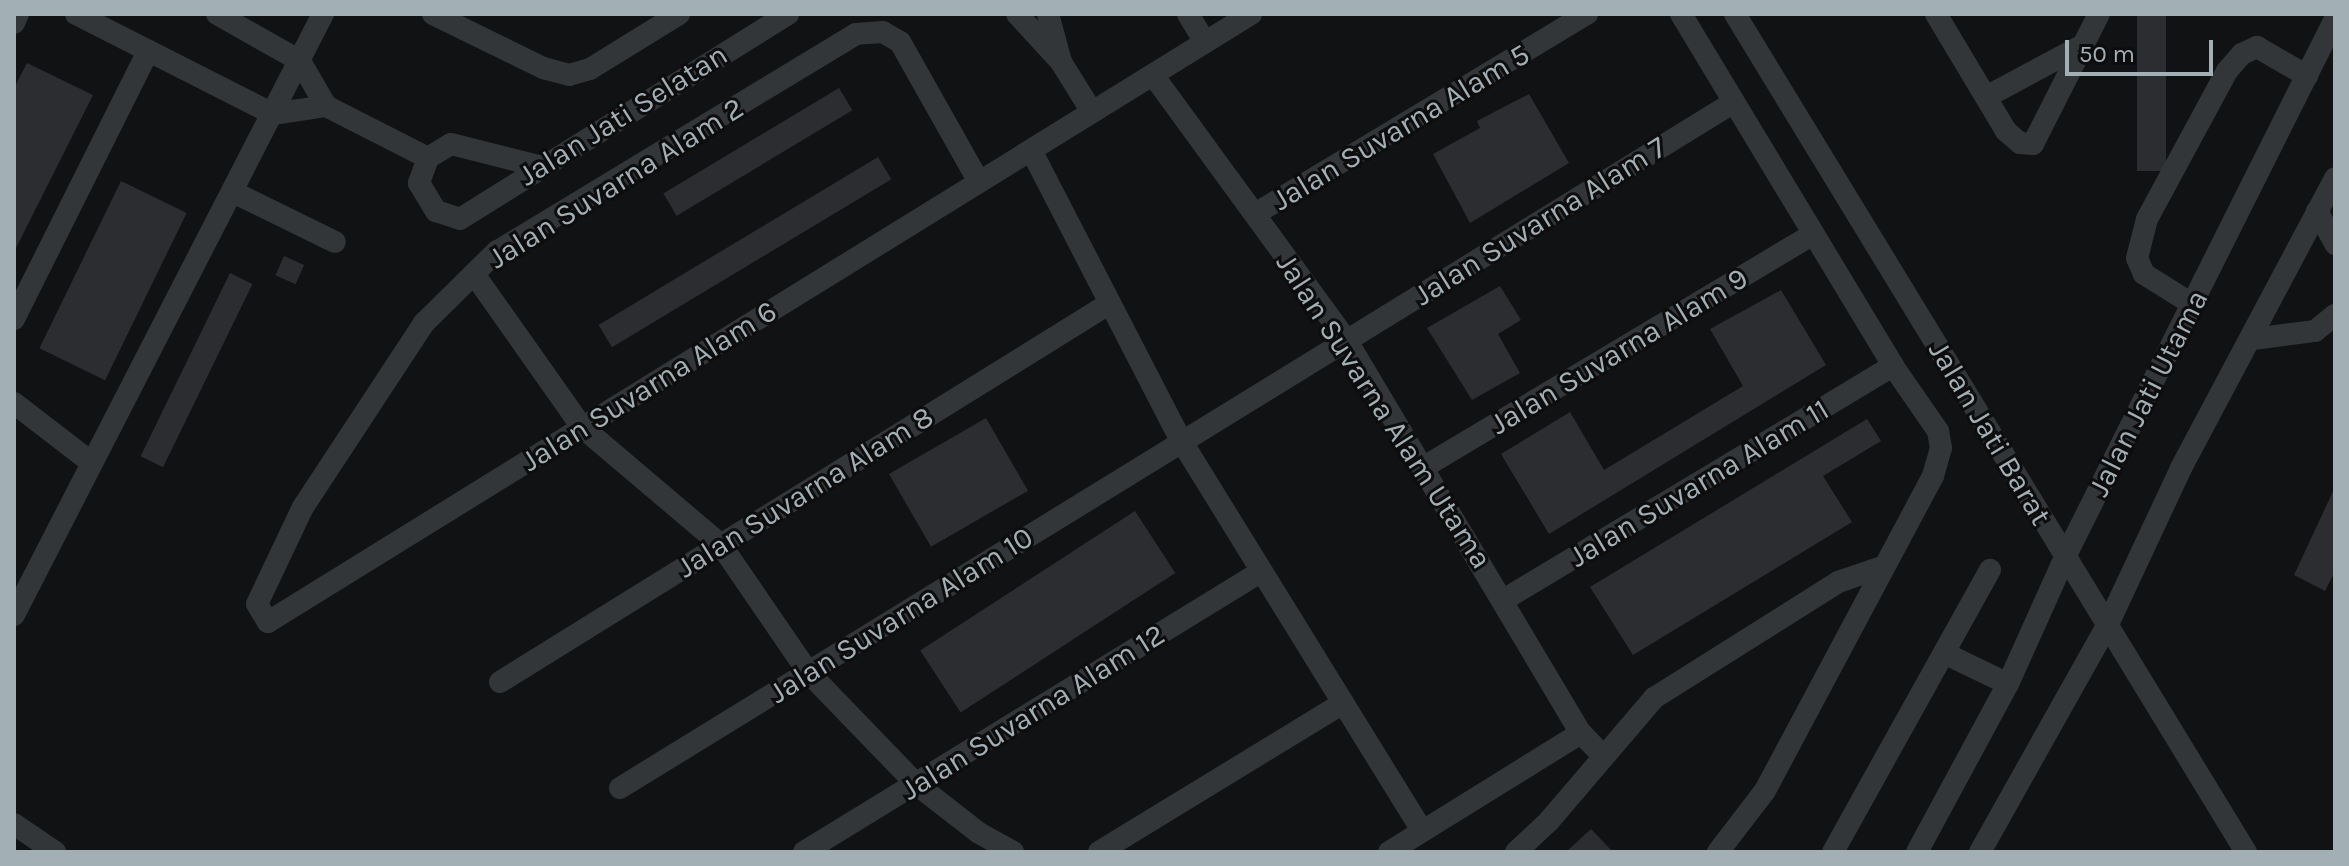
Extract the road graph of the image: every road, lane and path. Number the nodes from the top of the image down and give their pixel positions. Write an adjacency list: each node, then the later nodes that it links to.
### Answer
1 (18, 14): 19 (street)
2 (76, 14): 23 (street)
3 (217, 14): 24 (street)
4 (323, 14): 24 (street)
5 (433, 14): 20 (street)
6 (485, 14): 20 (street)
7 (679, 14): 20 (street)
8 (788, 14): 35 (street, Jalan Jati Selatan)
9 (1017, 14): 25 (street)
10 (1048, 14): 25 (street)
11 (1188, 14): 21 (street)
12 (1251, 14): 21 (street, Jalan Suvarna Alam 6)
13 (1587, 14): 40 (street, Jalan Suvarna Alam 5)
14 (1681, 14): 29 (street)
15 (1735, 14): 58 (street, Jalan Jati Barat)
16 (1936, 14): 28 (street)
17 (2099, 14): 22 (street)
18 (2335, 19): 27 (street, Jalan Jati Utama)
19 (14, 23)
20 (475, 34)
21 (1205, 42): 26 (street, Jalan Suvarna Alam 6)
22 (2085, 44): 28 (street); 28 (street)
23 (148, 51): 32 (street); 48 (street)
24 (300, 61): 30 (street); 32 (street)
25 (1061, 62): 31 (street)
26 (1153, 75): 31 (street, Jalan Suvarna Alam 6); 40 (street, Jalan Suvarna Alam Utama)
27 (2307, 76): 46 (street, Jalan Jati Utama); 46 (street)
28 (1986, 97)
29 (1734, 102): 41 (street); 50 (street, Jalan Suvarna Alam 7)
30 (326, 106): 32 (street); 34 (street)
31 (1092, 112): 33 (street, Jalan Suvarna Alam 6)
32 (273, 114): 38 (street)
33 (1031, 150): 37 (street, Jalan Suvarna Alam 6); 45 (street)
34 (428, 158): 35 (street); 35 (street, Jalan Jati Selatan)
35 (538, 166)
36 (2335, 178): 39 (street)
37 (979, 182): 44 (street, Jalan Suvarna Alam 2); 53 (street, Jalan Suvarna Alam 6)
38 (235, 193): 42 (street); 55 (street)
39 (2317, 211): 43 (street); 49 (street)
40 (1255, 214): 50 (street, Jalan Suvarna Alam Utama)
41 (1814, 234): 51 (street); 56 (street, Jalan Suvarna Alam 9)
42 (335, 242)
43 (2335, 244)
44 (474, 274): 53 (street); 64 (street, Jalan Suvarna Alam 2)
45 (1110, 303): 54 (street); 57 (street, Jalan Suvarna Alam 8)
46 (2192, 304): 58 (street, Jalan Jati Utama)
47 (2335, 315): 49 (street)
48 (14, 319)
49 (2253, 339): 65 (street)
50 (1347, 341): 54 (street, Jalan Suvarna Alam 7); 56 (street, Jalan Suvarna Alam Utama)
51 (1893, 366): 59 (street); 62 (street, Jalan Suvarna Alam 11)
52 (14, 403): 55 (street)
53 (582, 427): 57 (street); 64 (street, Jalan Suvarna Alam 6)
54 (1182, 442): 61 (street); 67 (street, Jalan Suvarna Alam 10)
55 (92, 463): 63 (street)
56 (1424, 467): 62 (street, Jalan Suvarna Alam Utama)
57 (721, 545): 67 (street); 68 (street, Jalan Suvarna Alam 8)
58 (2065, 557): 65 (street, Jalan Jati Barat); 69 (street, Jalan Jati Utama)
59 (1879, 568): 72 (street); 83 (street)
60 (1990, 570): 66 (street)
61 (1262, 571): 70 (street); 73 (street, Jalan Suvarna Alam 12)
62 (1505, 599): 71 (street, Jalan Suvarna Alam Utama)
63 (14, 615)
64 (268, 622)
65 (2109, 622): 86 (street); 87 (street, Jalan Jati Barat)
66 (1944, 653): 69 (street); 84 (street)
67 (808, 672): 73 (street); 74 (street, Jalan Suvarna Alam 10)
68 (500, 682)
69 (2008, 684): 85 (street, Jalan Jati Utama)
70 (1343, 703): 76 (street); 80 (street)
71 (1581, 733): 72 (street, Jalan Suvarna Alam Utama); 76 (street)
72 (1602, 755): 82 (street)
73 (916, 784): 78 (street, Jalan Suvarna Alam 12); 79 (street)
74 (620, 788)
75 (14, 824): 77 (street)
76 (1422, 831): 81 (street)
77 (55, 852)
78 (804, 852)
79 (1013, 852)
80 (1099, 852)
81 (1389, 852)
82 (1516, 852)
83 (1718, 852)
84 (1833, 852)
85 (1917, 852)
86 (1981, 852)
87 (2246, 852)

